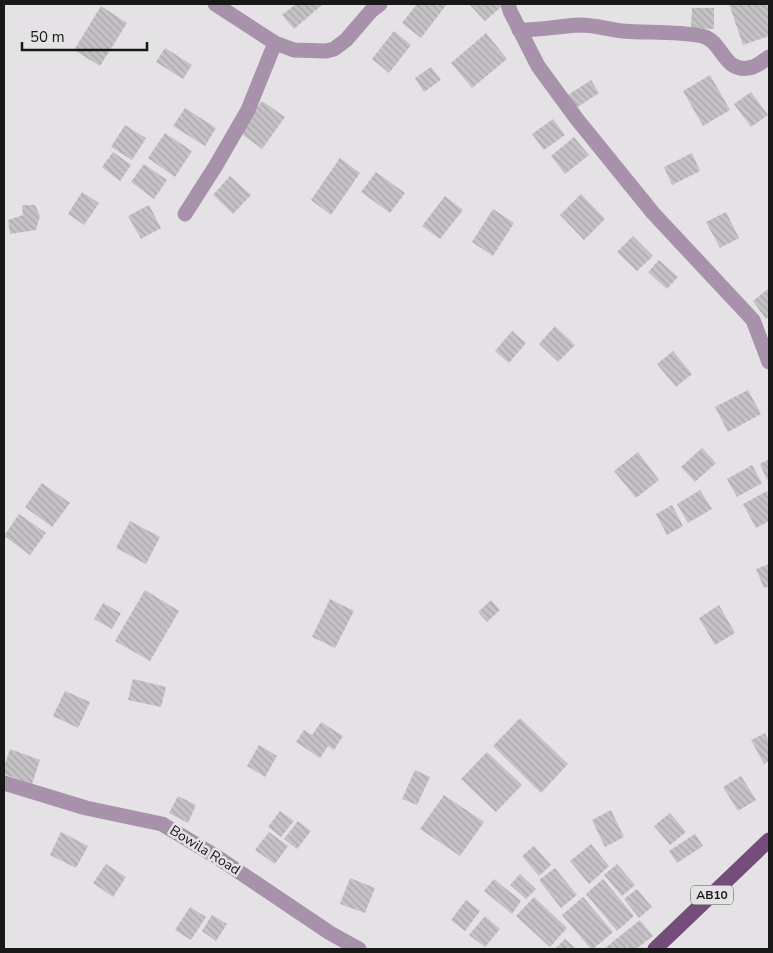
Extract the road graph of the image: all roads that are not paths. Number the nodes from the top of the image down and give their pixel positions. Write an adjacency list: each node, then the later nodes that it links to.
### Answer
1 (215, 4): 5 (street)
2 (380, 4): 5 (street)
3 (508, 4): 4 (street)
4 (519, 30): 6 (street); 8 (street)
5 (275, 43): 7 (street)
6 (769, 57)
7 (185, 214)
8 (769, 362)
9 (4, 783): 11 (street, Bowila Road)
10 (769, 840): 12 (main road, AB10)
11 (359, 949)
12 (655, 949)

